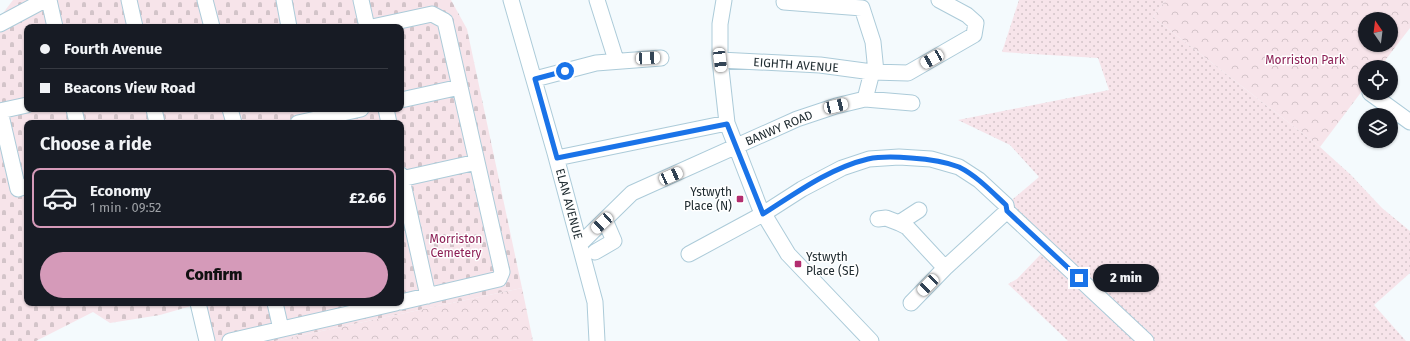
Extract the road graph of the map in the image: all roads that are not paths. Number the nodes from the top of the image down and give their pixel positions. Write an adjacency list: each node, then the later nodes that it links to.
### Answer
1 (45, 0): 12 (street)
2 (49, 0): 13 (street)
3 (129, 0): 14 (street)
4 (206, 0): 15 (street)
5 (284, 0): 16 (street)
6 (361, 0): 17 (street)
7 (511, 0): 23 (street, ELAN AVENUE)
8 (597, 0): 20 (street)
9 (724, 0): 21 (street)
10 (939, 0): 22 (street, EIGHTH AVENUE)
11 (784, 2): 22 (street)
12 (0, 24)
13 (54, 24)
14 (135, 24)
15 (211, 24)
16 (288, 24)
17 (366, 24)
18 (386, 24): 24 (street)
19 (661, 58): 20 (street)
20 (616, 60): 23 (street)
21 (720, 60): 22 (street, EIGHTH AVENUE); 34 (street)
22 (874, 72): 26 (street)
23 (535, 79): 36 (street, ELAN AVENUE)
24 (460, 87): 25 (street); 37 (street)
25 (404, 99)
26 (865, 99): 28 (street, BANWY ROAD); 35 (street, BANWY ROAD)
27 (1380, 100): 33 (street)
28 (912, 103)
29 (24, 106): 30 (street)
30 (0, 111): 39 (street)
31 (345, 112): 32 (street)
32 (307, 119)
33 (1410, 122)
34 (727, 124): 35 (street); 36 (street)
35 (736, 147): 43 (street); 45 (street, BANWY ROAD)
36 (557, 158): 47 (street, ELAN AVENUE)
37 (477, 162): 38 (street); 51 (street)
38 (404, 177)
39 (24, 187)
40 (404, 191): 51 (street)
41 (919, 210): 46 (street)
42 (1007, 211): 43 (street); 50 (street); 63 (street)
43 (763, 214): 49 (street); 62 (street)
44 (878, 219): 46 (street)
45 (605, 220): 47 (street, BANWY ROAD); 48 (street)
46 (899, 223): 50 (street)
47 (580, 244): 61 (street, ELAN AVENUE)
48 (595, 252)
49 (690, 254)
50 (945, 268): 53 (street)
51 (428, 296): 52 (street)
52 (404, 301)
53 (911, 303)
54 (199, 306): 59 (street)
55 (276, 306): 58 (street)
56 (370, 306): 57 (street)
57 (353, 308): 58 (street)
58 (281, 329): 60 (street)
59 (207, 341)
60 (230, 341)
61 (597, 341)
62 (872, 341)
63 (1146, 341)

